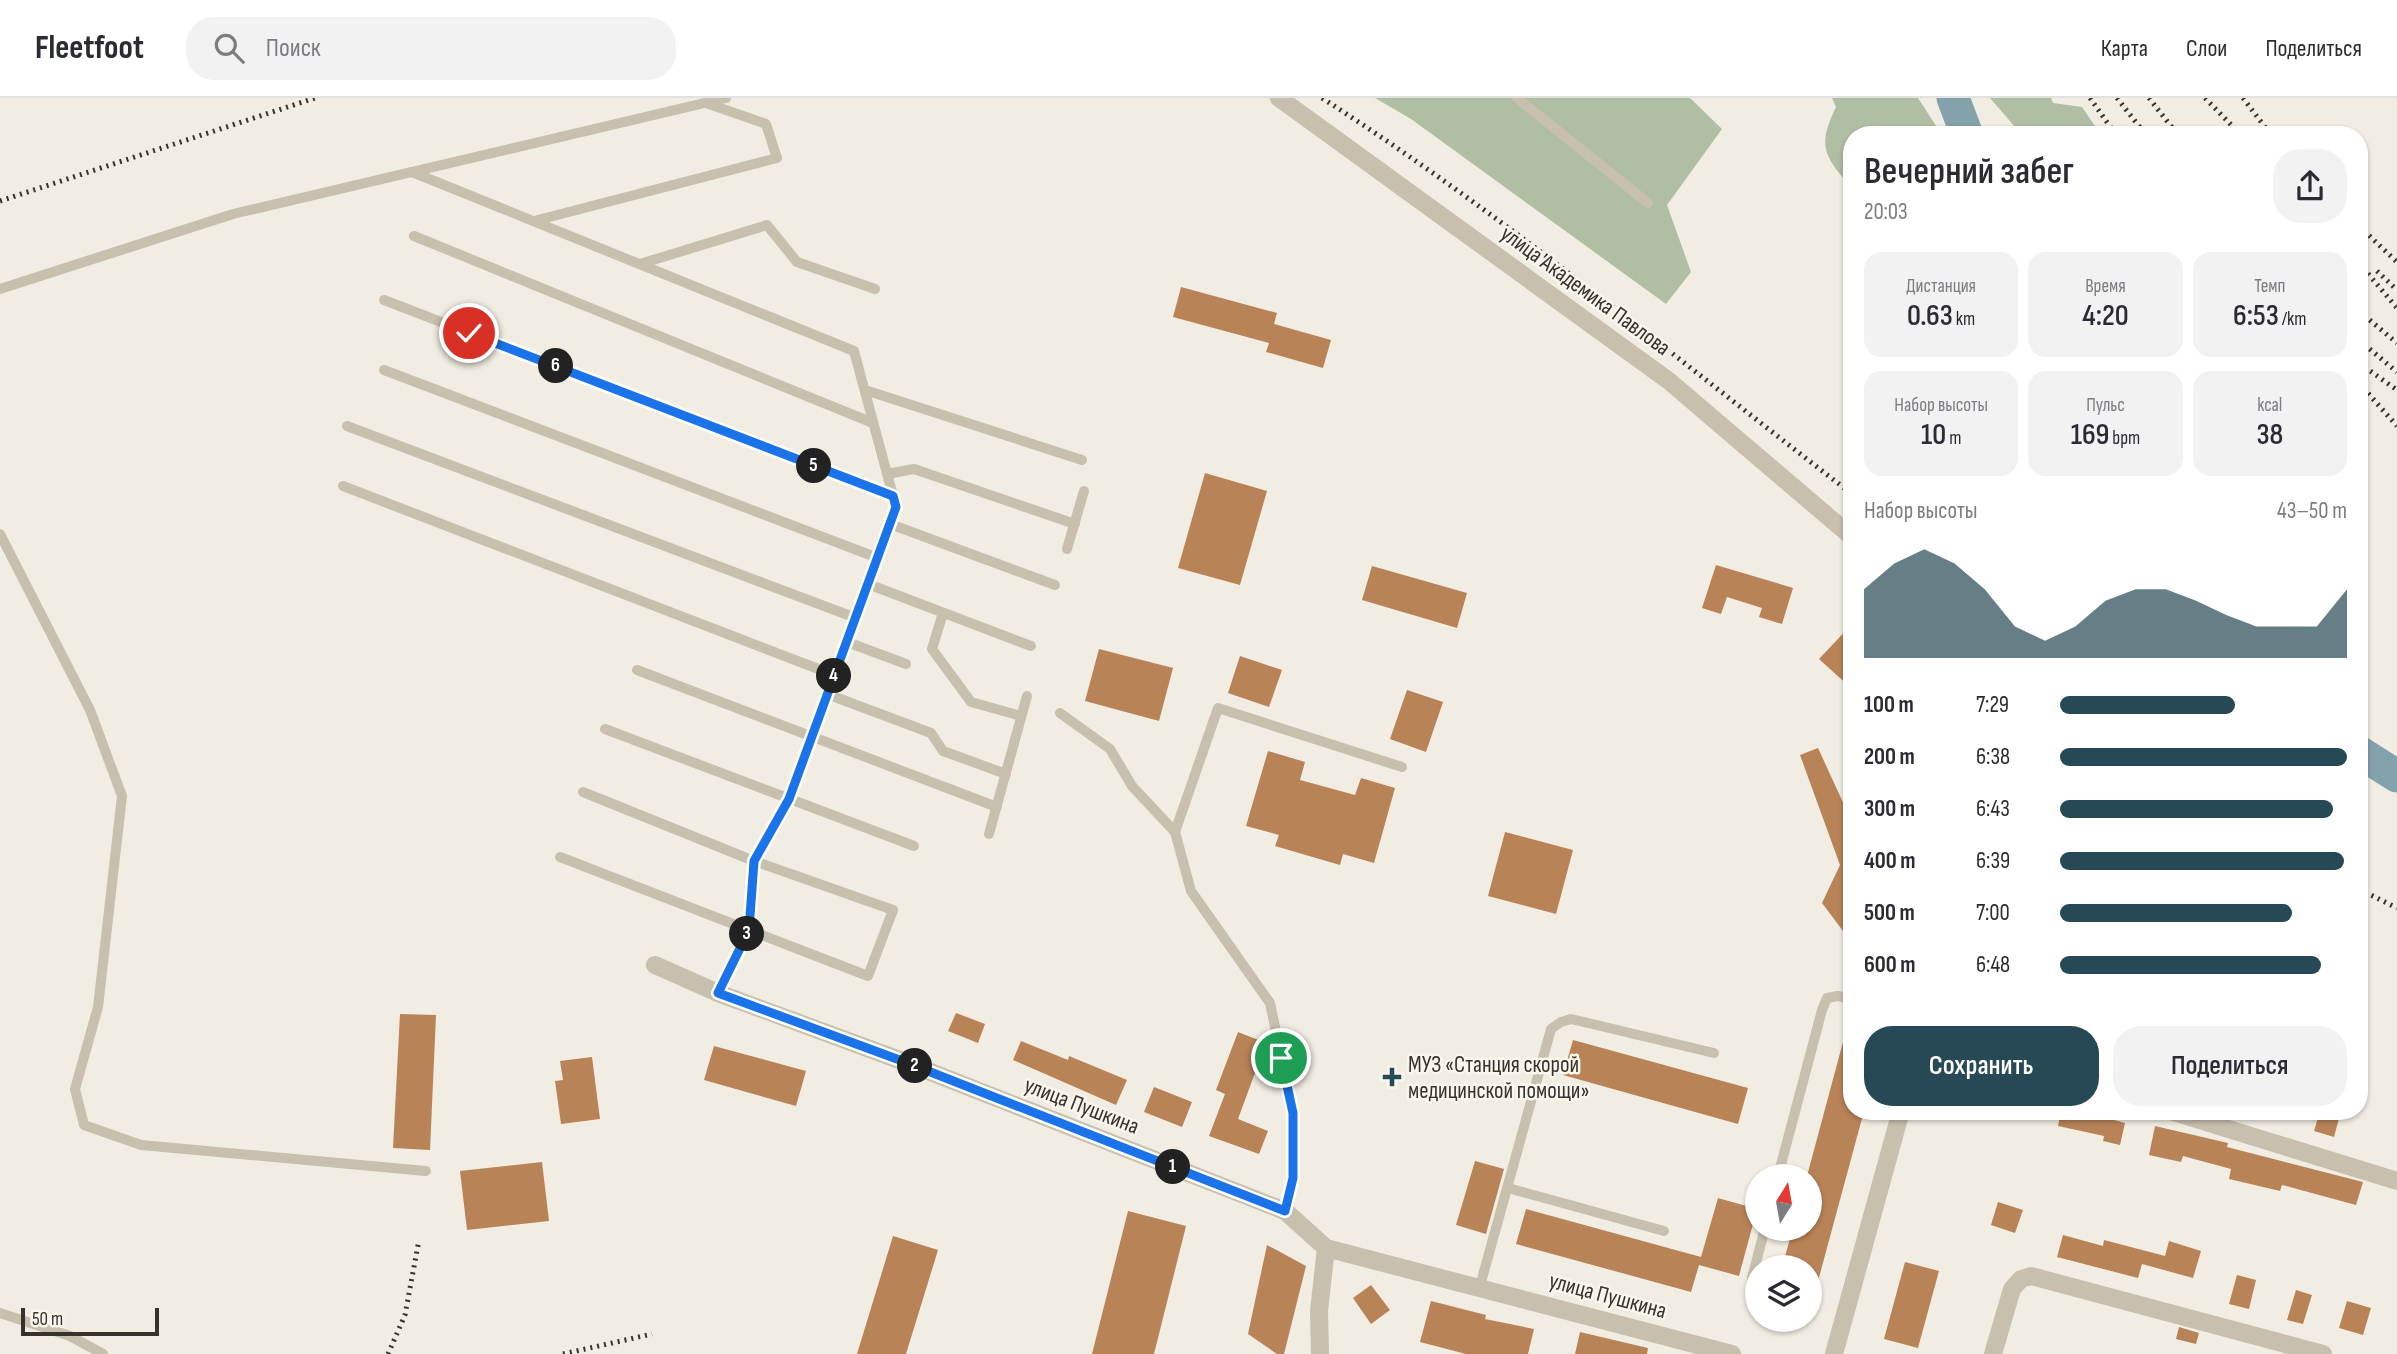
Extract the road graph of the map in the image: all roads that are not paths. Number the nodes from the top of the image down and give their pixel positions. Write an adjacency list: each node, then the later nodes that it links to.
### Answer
1 (726, 98): 4 (lane)
2 (1279, 98): 24 (street, улица Академика Павлова)
3 (1517, 98): 6 (lane)
4 (705, 103): 5 (lane); 7 (lane)
5 (412, 172): 7 (lane); 10 (lane)
6 (1648, 203)
7 (534, 221): 9 (lane)
8 (414, 236): 15 (lane)
9 (640, 264): 11 (lane); 14 (lane)
10 (0, 289)
11 (875, 289)
12 (384, 300): 21 (lane)
13 (384, 370): 27 (lane)
14 (865, 390): 15 (lane); 17 (lane)
15 (873, 423): 18 (lane)
16 (347, 426): 31 (lane)
17 (1082, 460)
18 (887, 474): 21 (lane); 23 (lane)
19 (343, 486): 36 (lane)
20 (1084, 491): 23 (lane)
21 (893, 496): 22 (lane)
22 (890, 524): 27 (lane); 29 (lane)
23 (1075, 524): 26 (lane)
24 (1843, 529)
25 (0, 534): 61 (lane)
26 (1067, 549)
27 (878, 558): 28 (lane)
28 (868, 584): 30 (lane); 31 (lane)
29 (1055, 585)
30 (943, 612): 33 (lane); 40 (lane)
31 (856, 618): 32 (lane)
32 (847, 642): 34 (lane); 36 (lane)
33 (1031, 646)
34 (906, 664)
35 (637, 670): 42 (lane)
36 (834, 675): 37 (lane)
37 (827, 694): 42 (lane); 44 (lane)
38 (1027, 696): 40 (lane)
39 (1060, 713): 48 (lane)
40 (1021, 716): 44 (lane)
41 (605, 729): 46 (lane)
42 (812, 737): 46 (lane); 47 (lane)
43 (1402, 767): 48 (lane)
44 (1006, 774): 47 (lane)
45 (583, 792): 52 (lane)
46 (789, 799): 50 (lane); 52 (lane)
47 (997, 807): 49 (lane)
48 (1175, 832): 64 (lane)
49 (989, 834)
50 (914, 846)
51 (560, 857): 53 (lane)
52 (754, 861): 53 (lane); 53 (lane)
53 (749, 930): 55 (lane)
54 (655, 965): 55 (street, улица Пушкина)
55 (718, 993): 64 (street, улица Пушкина)
56 (1843, 997): 60 (lane)
57 (1714, 1053): 63 (lane)
58 (1899, 1120): 72 (street)
59 (2199, 1120): 62 (street)
60 (1782, 1164)
61 (426, 1171)
62 (2397, 1181)
63 (1508, 1188): 65 (lane); 67 (lane)
64 (1285, 1211): 66 (street, улица Пушкина)
65 (1664, 1231)
66 (1326, 1248): 67 (street, улица Пушкина); 70 (street)
67 (1480, 1286): 71 (street, улица Пушкина)
68 (0, 1313): 69 (lane)
69 (103, 1354)
70 (1320, 1354)
71 (1732, 1354)
72 (1834, 1354)
73 (1993, 1354): 74 (street)
74 (2323, 1354)

